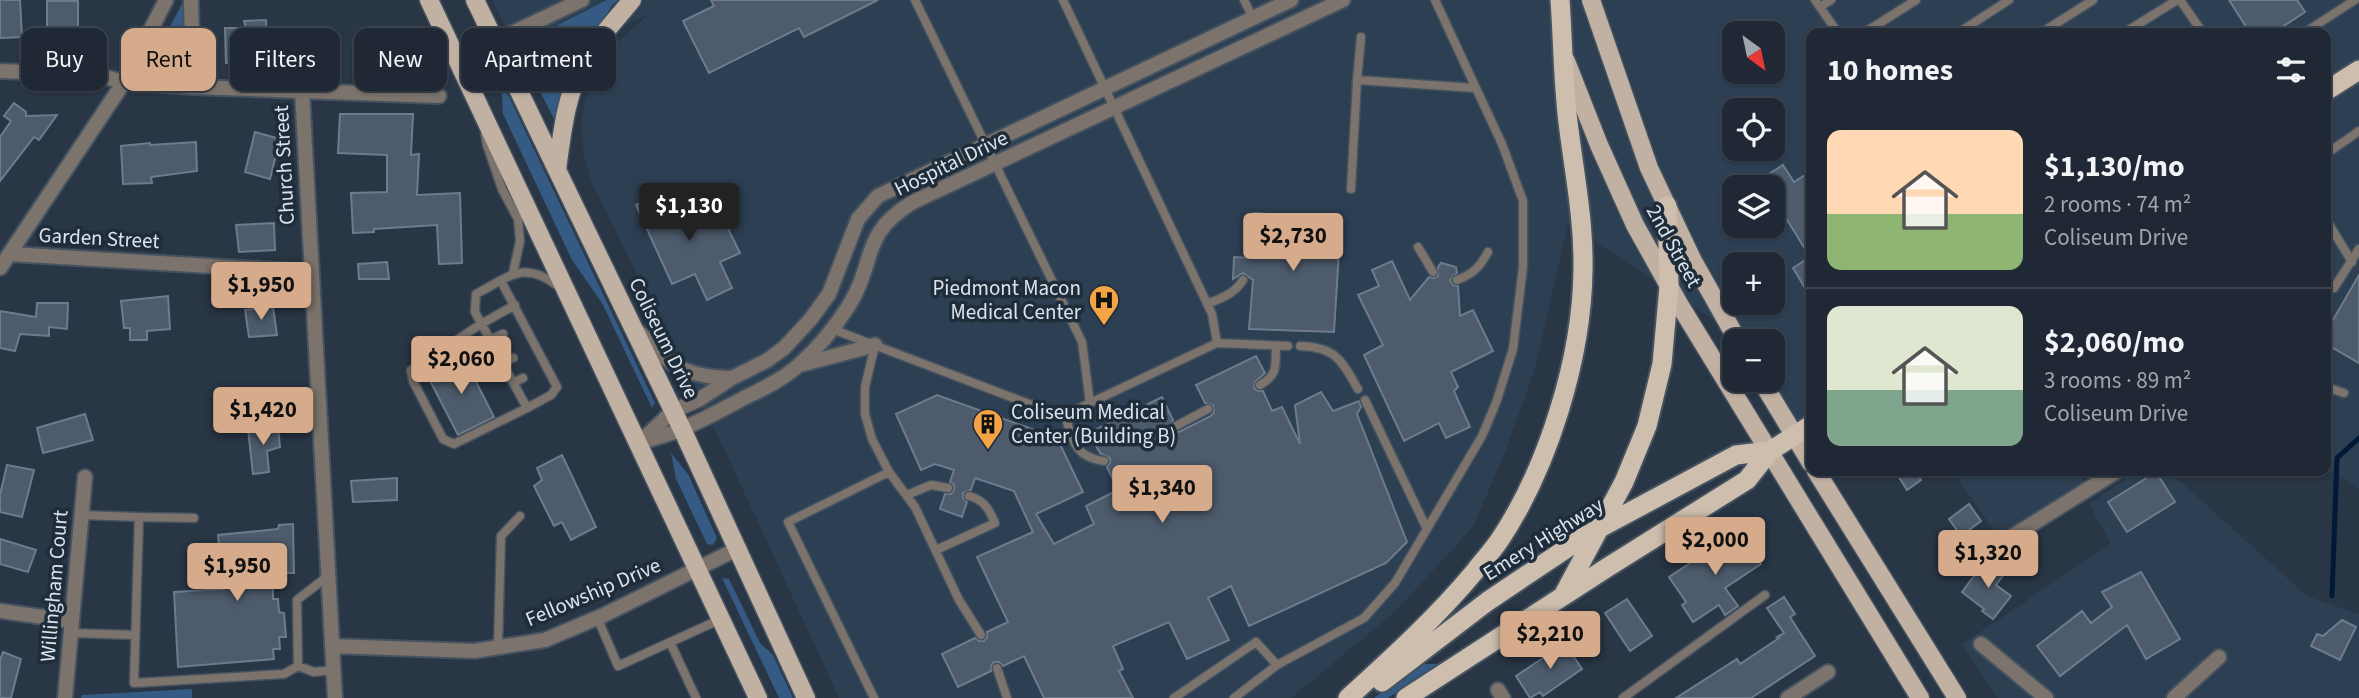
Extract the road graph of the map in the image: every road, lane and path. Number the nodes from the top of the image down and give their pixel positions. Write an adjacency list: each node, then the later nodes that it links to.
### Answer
1 (166, 0): 23 (street)
2 (191, 0): 24 (street)
3 (429, 0): 37 (main road)
4 (475, 0): 25 (main road, Coliseum Drive)
5 (582, 0): 26 (street)
6 (632, 0): 55 (main road)
7 (915, 0): 52 (lane)
8 (1063, 0): 43 (lane)
9 (1244, 0): 22 (lane)
10 (1290, 0): 22 (street, Hospital Drive)
11 (1343, 0): 49 (street, Hospital Drive)
12 (1435, 0): 44 (lane)
13 (1560, 0): 35 (highway)
14 (1591, 0): 57 (main road, 2nd Street)
15 (1831, 0): 21 (lane)
16 (1916, 0): 28 (lane)
17 (2009, 0): 29 (lane)
18 (2092, 0): 30 (lane)
19 (2179, 0): 31 (lane); 32 (lane)
20 (2355, 0): 33 (lane)
21 (1817, 4): 27 (lane)
22 (1253, 18): 43 (street, Hospital Drive)
23 (152, 28)
24 (192, 28)
25 (489, 28)
26 (523, 28)
27 (1834, 28)
28 (1872, 28)
29 (1966, 28)
30 (2049, 28)
31 (2132, 28)
32 (2199, 28)
33 (2312, 28)
34 (1361, 37): 40 (lane)
35 (1564, 54): 71 (main road, 2nd Street); 155 (highway)
36 (461, 57): 37 (street)
37 (457, 59): 50 (main road)
38 (2359, 70): 45 (highway)
39 (0, 71): 41 (street)
40 (1357, 80): 44 (lane); 56 (lane)
41 (121, 81)
42 (121, 87): 62 (street)
43 (1106, 87): 49 (lane); 52 (street, Hospital Drive)
44 (1475, 88): 121 (lane)
45 (2331, 88)
46 (302, 91): 48 (street); 65 (street, Church Street)
47 (519, 91): 55 (main road, Coliseum Drive)
48 (439, 96)
49 (1115, 107): 54 (street, Hospital Drive); 74 (lane)
50 (482, 113): 67 (lane); 73 (main road)
51 (2359, 131): 53 (lane)
52 (986, 144): 54 (lane); 91 (street, Hospital Drive)
53 (2331, 151)
54 (997, 164): 78 (street, Hospital Drive); 99 (lane)
55 (557, 170): 77 (main road, Coliseum Drive)
56 (1351, 189)
57 (1667, 206): 71 (highway); 79 (main road, 2nd Street)
58 (2331, 227): 63 (lane)
59 (1418, 247): 66 (lane)
60 (2359, 249): 63 (lane)
61 (1488, 252): 68 (lane)
62 (10, 254): 64 (street); 65 (street, Garden Street)
63 (2352, 262): 72 (lane)
64 (0, 268)
65 (311, 272): 127 (street, Church Street)
66 (1433, 272)
67 (513, 273): 70 (lane); 73 (lane)
68 (1457, 279)
69 (1243, 280): 74 (lane)
70 (501, 281): 75 (lane); 76 (lane)
71 (1669, 286): 108 (main road, 2nd Street); 122 (highway)
72 (2331, 289)
73 (569, 299): 107 (main road)
74 (1208, 304): 82 (lane)
75 (515, 305): 76 (lane); 100 (lane)
76 (481, 324): 81 (lane); 100 (lane)
77 (632, 324): 91 (street); 102 (main road, Coliseum Drive)
78 (832, 329): 83 (lane); 89 (street, Hospital Drive)
79 (1731, 329)
80 (503, 334): 81 (lane)
81 (490, 340): 88 (lane)
82 (1217, 343): 84 (lane); 99 (lane)
83 (875, 345): 89 (street); 103 (lane); 110 (lane)
84 (1276, 346): 85 (lane); 93 (lane)
85 (1288, 346)
86 (1300, 346): 94 (lane)
87 (513, 358): 88 (lane)
88 (502, 363): 92 (lane)
89 (800, 365): 105 (street, Hospital Drive)
90 (523, 378): 92 (lane)
91 (732, 378): 102 (street, Hospital Drive)
92 (513, 383): 100 (lane)
93 (1260, 385)
94 (1358, 389)
95 (2331, 389): 97 (lane)
96 (1771, 392): 106 (main road)
97 (2344, 393)
98 (1365, 400): 121 (lane)
99 (1090, 403): 103 (lane)
100 (527, 408)
101 (1208, 409): 104 (lane)
102 (673, 411): 105 (main road, Coliseum Drive); 107 (street, Hospital Drive)
103 (1064, 412): 109 (lane)
104 (1176, 426)
105 (682, 429): 107 (street, Hospital Drive); 123 (main road, Coliseum Drive)
106 (1803, 430): 108 (highway, Emery Highway)
107 (638, 443): 126 (main road)
108 (1770, 451): 122 (highway, Emery Highway); 129 (highway, Emery Highway); 160 (main road, 2nd Street)
109 (1104, 461)
110 (888, 472): 115 (lane); 151 (lane)
111 (1819, 476): 161 (main road)
112 (2109, 476): 125 (street)
113 (85, 477): 117 (street, Willingham Court)
114 (947, 488): 115 (lane)
115 (907, 495): 124 (lane)
116 (969, 496): 124 (lane)
117 (81, 515): 119 (lane); 133 (street, Willingham Court)
118 (520, 516): 139 (lane)
119 (139, 517): 120 (lane); 134 (lane)
120 (194, 518)
121 (1426, 527): 141 (lane)
122 (1598, 529): 129 (highway); 156 (highway, Emery Highway)
123 (738, 548): 126 (street, Fellowship Drive); 150 (main road, Coliseum Drive)
124 (936, 550): 135 (lane)
125 (1965, 566)
126 (698, 569): 131 (street, Fellowship Drive); 132 (main road)
127 (328, 576): 138 (street, Church Street); 142 (lane)
128 (1765, 595): 158 (lane)
129 (1562, 598): 157 (highway, Emery Highway)
130 (0, 611): 133 (street)
131 (597, 617): 136 (lane); 139 (street, Fellowship Drive)
132 (721, 619): 136 (lane); 149 (main road)
133 (71, 627): 134 (lane); 146 (street, Willingham Court)
134 (135, 635): 142 (lane)
135 (981, 635)
136 (670, 642): 148 (lane)
137 (1981, 643): 162 (street)
138 (332, 646): 139 (street, Fellowship Drive); 144 (street, Church Street)
139 (498, 647)
140 (2219, 657): 163 (street)
141 (1278, 665): 153 (lane); 154 (lane)
142 (298, 666): 144 (lane)
143 (998, 668): 152 (lane)
144 (333, 670): 147 (street, Church Street)
145 (1828, 672): 159 (street)
146 (65, 698)
147 (335, 698)
148 (696, 698)
149 (758, 698)
150 (806, 698)
151 (874, 698)
152 (1007, 698)
153 (1174, 698)
154 (1234, 698)
155 (1348, 698)
156 (1358, 698)
157 (1406, 698)
158 (1623, 698)
159 (1788, 698)
160 (1920, 698)
161 (1957, 698)
162 (2046, 698)
163 (2174, 698)

